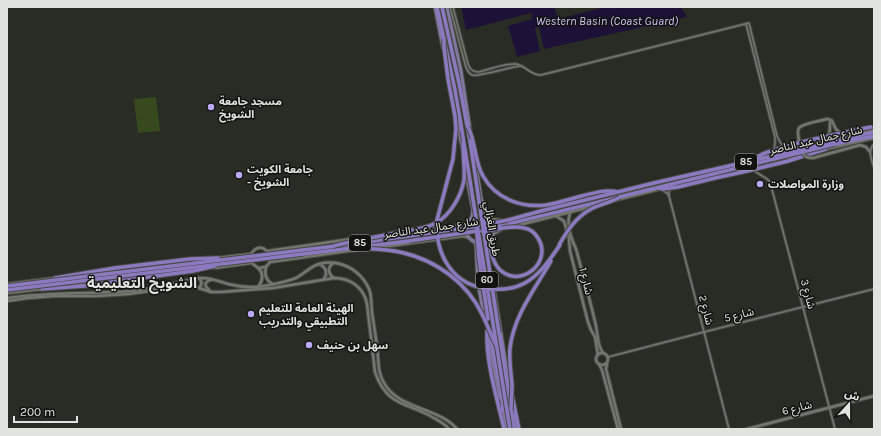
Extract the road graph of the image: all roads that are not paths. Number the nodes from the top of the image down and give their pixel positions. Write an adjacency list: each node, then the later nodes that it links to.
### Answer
1 (436, 7): 7 (highway, 60); 39 (main road, طريق الغزالي / 60)
2 (442, 7): 10 (highway, 60)
3 (447, 7): 40 (main road, طريق الغزالي)
4 (450, 7): 8 (street)
5 (453, 7): 8 (street)
6 (746, 24): 8 (street); 21 (street); 24 (street)
7 (444, 39): 14 (highway, 60, bridge); 48 (highway, bridge)
8 (520, 66)
9 (831, 120): 11 (main road); 12 (main road); 22 (main road, bridge)
10 (468, 127): 32 (highway, bridge); 38 (highway, طريق الغزالي / 60, bridge)
11 (835, 127): 12 (main road); 15 (main road)
12 (830, 128): 17 (main road)
13 (874, 129): 15 (main road, شارع جمال عبد الناصر); 25 (highway, شارع جمال عبد الناصر / 85, bridge); 25 (highway, bridge)
14 (462, 130): 37 (highway, طريق الغزالي / 60, bridge); 49 (highway, bridge)
15 (845, 136): 17 (main road, شارع جمال عبد الناصر)
16 (874, 137): 18 (main road); 31 (highway, شارع جمال عبد الناصر / 85, bridge)
17 (826, 140): 21 (main road, شارع جمال عبد الناصر)
18 (849, 143): 20 (main road); 22 (main road)
19 (874, 144): 23 (street)
20 (826, 149): 26 (main road); 31 (highway, bridge)
21 (786, 150): 24 (main road, شارع جمال عبد الناصر)
22 (840, 151): 23 (main road)
23 (870, 152): 28 (street)
24 (773, 153): 40 (main road, شارع جمال عبد الناصر)
25 (751, 162): 32 (highway, شارع جمال عبد الناصر / 85, bridge)
26 (755, 166): 27 (main road); 29 (street)
27 (746, 168): 29 (street, شارع 3); 30 (main road)
28 (874, 168)
29 (754, 170): 77 (street, شارع 3)
30 (673, 186): 31 (main road); 34 (street)
31 (657, 188): 33 (highway, شارع جمال عبد الناصر / 85); 34 (street); 35 (main road)
32 (619, 192): 49 (highway, شارع جمال عبد الناصر / 85, bridge)
33 (620, 196): 44 (highway, شارع جمال عبد الناصر / 85, bridge); 48 (highway, bridge)
34 (669, 196): 81 (street, شارع 2)
35 (570, 212): 36 (main road); 41 (main road, شارع 1)
36 (555, 216): 42 (main road); 45 (main road)
37 (477, 217): 82 (highway, طريق الغزالي / 60, bridge); 92 (highway, bridge)
38 (482, 217): 44 (highway, bridge); 91 (highway, طريق الغزالي / 60, bridge)
39 (472, 218): 40 (main road); 43 (main road)
40 (488, 218): 45 (main road)
41 (568, 220): 42 (main road); 51 (main road, شارع 1)
42 (564, 221): 53 (main road, شارع 1)
43 (468, 222): 47 (main road); 52 (main road)
44 (480, 230): 50 (highway, شارع جمال عبد الناصر / 85, bridge)
45 (493, 234): 46 (main road)
46 (491, 238): 47 (main road); 88 (main road, طريق الغزالي)
47 (471, 239): 56 (main road); 80 (main road, طريق الغزالي)
48 (560, 245): 91 (highway, bridge)
49 (334, 246): 55 (highway, شارع جمال عبد الناصر / 85, bridge)
50 (358, 248): 55 (highway, شارع جمال عبد الناصر / 85, bridge); 82 (highway, bridge)
51 (576, 249): 53 (main road); 78 (main road, شارع 1)
52 (268, 251): 54 (main road); 56 (main road)
53 (570, 251): 79 (main road, شارع 1)
54 (251, 254): 57 (main road); 62 (main road)
55 (230, 261): 62 (highway, bridge); 68 (highway, شارع جمال عبد الناصر / 85, bridge); 72 (highway, bridge); 73 (highway, شارع جمال عبد الناصر / 85, bridge)
56 (270, 262): 60 (main road)
57 (251, 263): 61 (main road); 72 (main road)
58 (334, 263): 59 (main road); 64 (main road); 93 (main road)
59 (318, 264): 66 (main road); 67 (main road)
60 (266, 266): 61 (main road); 67 (main road)
61 (258, 268): 69 (main road)
62 (55, 278): 68 (main road)
63 (199, 278): 65 (main road); 70 (main road); 75 (main road)
64 (334, 278): 66 (main road); 94 (main road)
65 (212, 279): 69 (main road); 74 (main road)
66 (324, 279): 74 (main road)
67 (273, 284): 69 (main road)
68 (7, 285)
69 (258, 287)
70 (199, 288): 74 (main road); 75 (main road)
71 (874, 288): 77 (street, شارع 5)
72 (42, 289): 73 (main road)
73 (7, 292)
74 (211, 292)
75 (65, 295): 76 (main road)
76 (7, 300)
77 (803, 306): 81 (street, شارع 5); 90 (street, شارع 3)
78 (596, 326): 79 (main road); 83 (main road, شارع 1)
79 (590, 328): 84 (main road, شارع 1)
80 (487, 331): 92 (main road, طريق الغزالي); 98 (highway)
81 (704, 332): 85 (street, شارع 5); 101 (street, شارع 2)
82 (498, 351): 98 (highway, طريق الغزالي / 60, bridge)
83 (603, 353): 84 (main road); 85 (main road)
84 (598, 354): 87 (main road)
85 (608, 358): 86 (main road)
86 (607, 363): 87 (main road); 100 (main road)
87 (599, 364): 100 (main road)
88 (508, 376): 99 (highway)
89 (874, 396): 90 (main road, شارع 6)
90 (829, 408): 102 (main road, شارع 6); 103 (street, شارع 3)
91 (511, 410): 99 (highway, طريق الغزالي / 60)
92 (503, 412): 98 (main road, طريق الغزالي)
93 (442, 418): 94 (main road); 95 (main road)
94 (438, 420): 96 (main road)
95 (454, 426): 96 (main road); 97 (main road)
96 (449, 429)
97 (457, 429)
98 (507, 429)
99 (517, 429)
100 (619, 429)
101 (729, 429)
102 (747, 429)
103 (835, 429)

